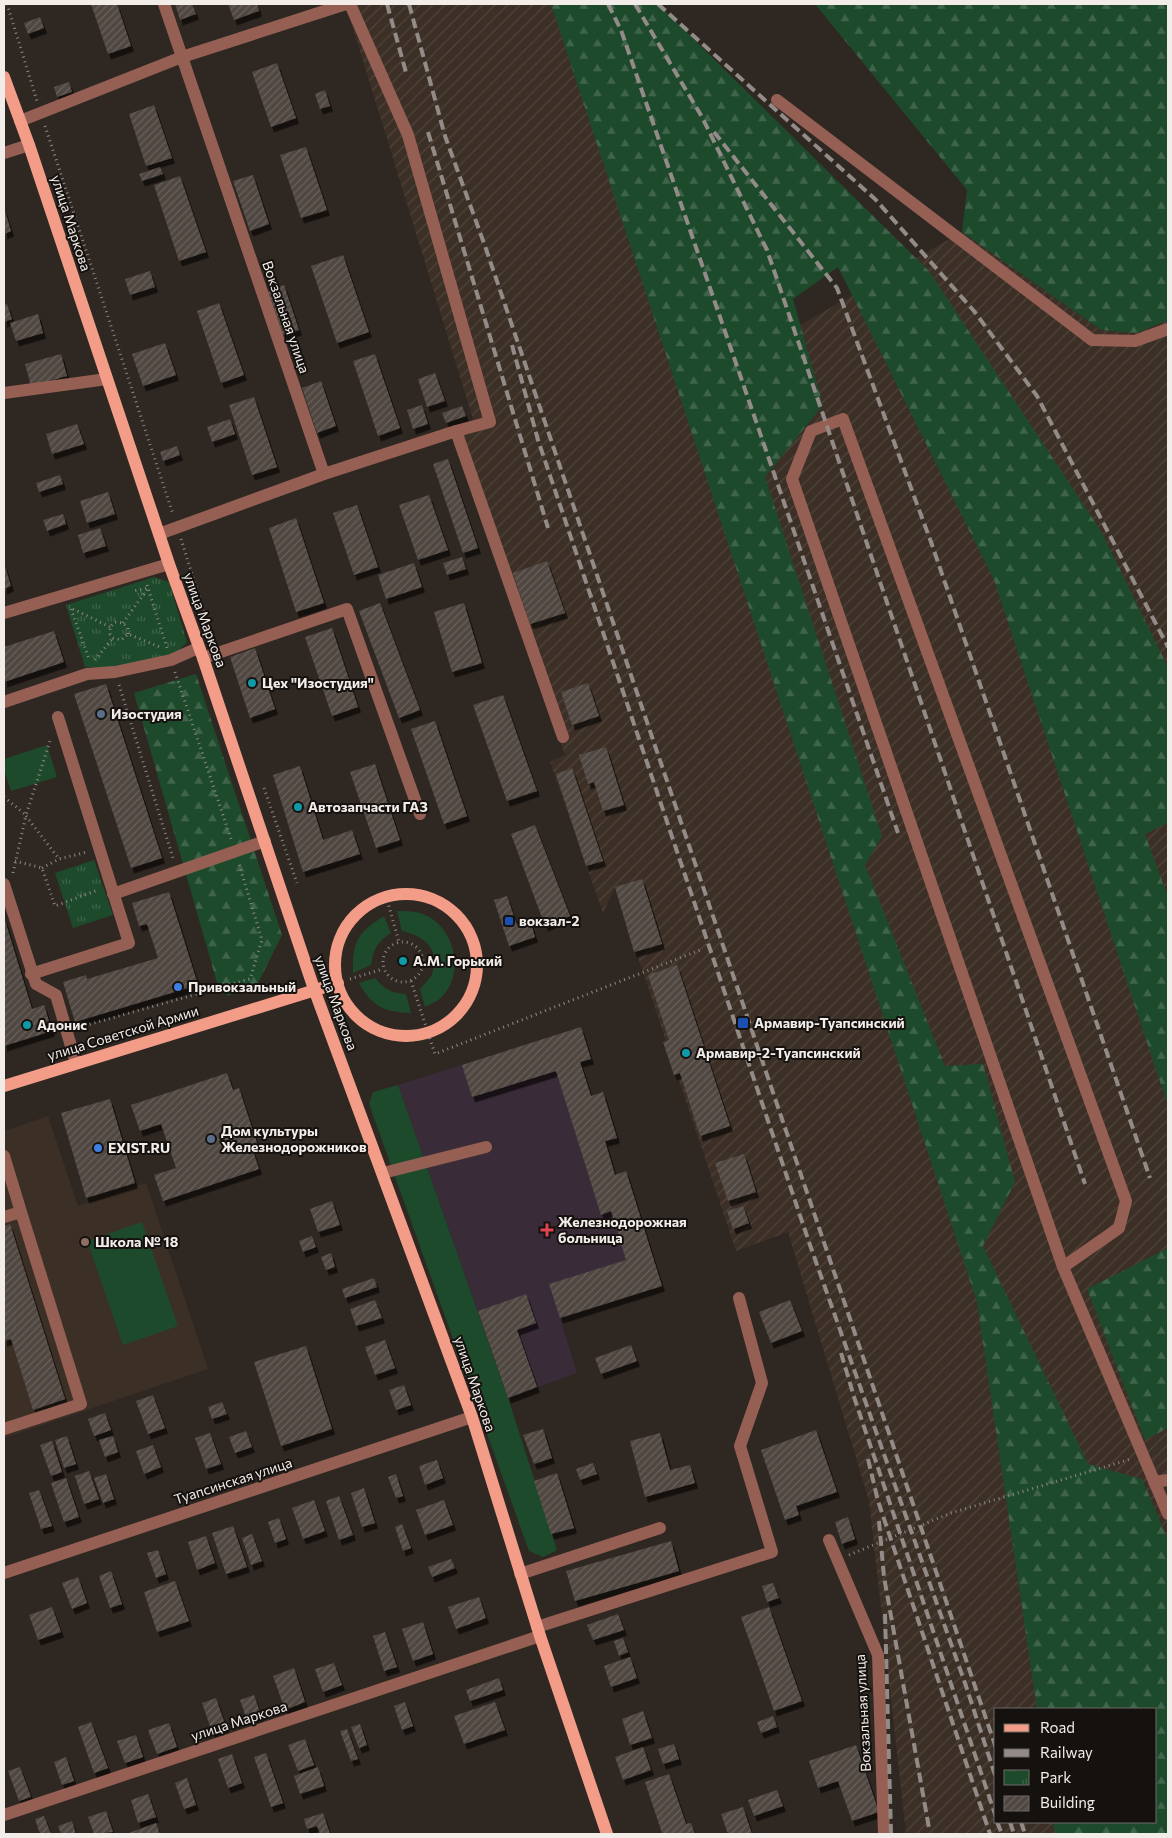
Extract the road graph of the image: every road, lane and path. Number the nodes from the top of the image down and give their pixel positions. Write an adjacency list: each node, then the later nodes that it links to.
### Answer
1 (7, 4): 7 (path)
2 (164, 4): 4 (street, Вокзальная улица)
3 (348, 4): 4 (street); 14 (street)
4 (182, 57): 7 (street); 15 (street, Вокзальная улица)
5 (4, 76): 8 (main road, улица Маркова)
6 (777, 100): 11 (street)
7 (40, 113): 8 (street); 16 (path)
8 (20, 121): 9 (main road, улица Маркова)
9 (29, 145): 10 (street); 12 (main road, улица Маркова)
10 (4, 153)
11 (1168, 329)
12 (107, 379): 13 (street); 17 (main road, улица Маркова)
13 (4, 393)
14 (456, 431): 15 (street); 36 (street)
15 (324, 474): 16 (street)
16 (177, 527): 17 (street); 28 (path)
17 (160, 534): 18 (main road, улица Маркова)
18 (169, 564): 19 (street); 31 (main road, улица Маркова)
19 (143, 573): 20 (path); 22 (street)
20 (148, 588): 21 (path); 26 (path); 32 (path)
21 (129, 593)
22 (53, 598): 24 (path); 25 (street)
23 (81, 606): 24 (path)
24 (72, 609): 27 (path); 30 (path)
25 (4, 613)
26 (123, 623): 27 (path); 29 (path)
27 (110, 627): 30 (path)
28 (209, 627)
29 (128, 634): 30 (path); 32 (path)
30 (113, 638)
31 (201, 653): 32 (street); 39 (street); 41 (main road, улица Маркова)
32 (170, 655): 33 (street); 43 (path)
33 (115, 672): 34 (street); 47 (path)
34 (4, 702)
35 (58, 716): 40 (path); 42 (street)
36 (563, 737)
37 (263, 784): 48 (path)
38 (4, 797): 40 (path)
39 (420, 814)
40 (26, 815): 44 (path); 45 (path)
41 (265, 841): 43 (street); 58 (main road, улица Маркова)
42 (99, 849): 44 (path); 50 (street)
43 (235, 852): 47 (street); 59 (path)
44 (59, 859): 46 (path)
45 (16, 861): 46 (path); 49 (path)
46 (42, 868): 50 (path)
47 (177, 872): 50 (street)
48 (297, 883)
49 (6, 890): 55 (street)
50 (112, 890): 55 (street)
51 (386, 896): 52 (path); 57 (main road); 60 (main road)
52 (399, 942): 54 (path); 56 (path)
53 (700, 950): 60 (path)
54 (383, 968): 56 (path); 57 (path)
55 (32, 974): 59 (street)
56 (411, 981): 60 (path)
57 (338, 983): 58 (main road, улица Советской Армии); 60 (main road)
58 (314, 989): 61 (main road, улица Советской Армии); 65 (main road, улица Маркова)
59 (66, 1030): 61 (street)
60 (427, 1033)
61 (76, 1063): 62 (main road, улица Советской Армии)
62 (4, 1086)
63 (486, 1146): 65 (street)
64 (4, 1156): 66 (street)
65 (383, 1172): 70 (main road, улица Маркова)
66 (21, 1212): 67 (street); 71 (street)
67 (4, 1217)
68 (1063, 1267): 68 (street); 72 (street)
69 (738, 1298): 81 (street)
70 (472, 1417): 79 (street, Туапсинская улица); 80 (main road, улица Маркова)
71 (4, 1429)
72 (1142, 1456): 74 (street); 78 (path)
73 (1168, 1480): 74 (street)
74 (1154, 1482): 75 (street)
75 (1168, 1514)
76 (660, 1528): 80 (street)
77 (829, 1540): 78 (street, Вокзальная улица)
78 (837, 1560): 84 (street, Вокзальная улица)
79 (4, 1573)
80 (520, 1574): 81 (main road, улица Маркова)
81 (538, 1631): 82 (street, улица Маркова); 83 (main road, улица Маркова)
82 (4, 1815)
83 (607, 1834)
84 (884, 1834)

